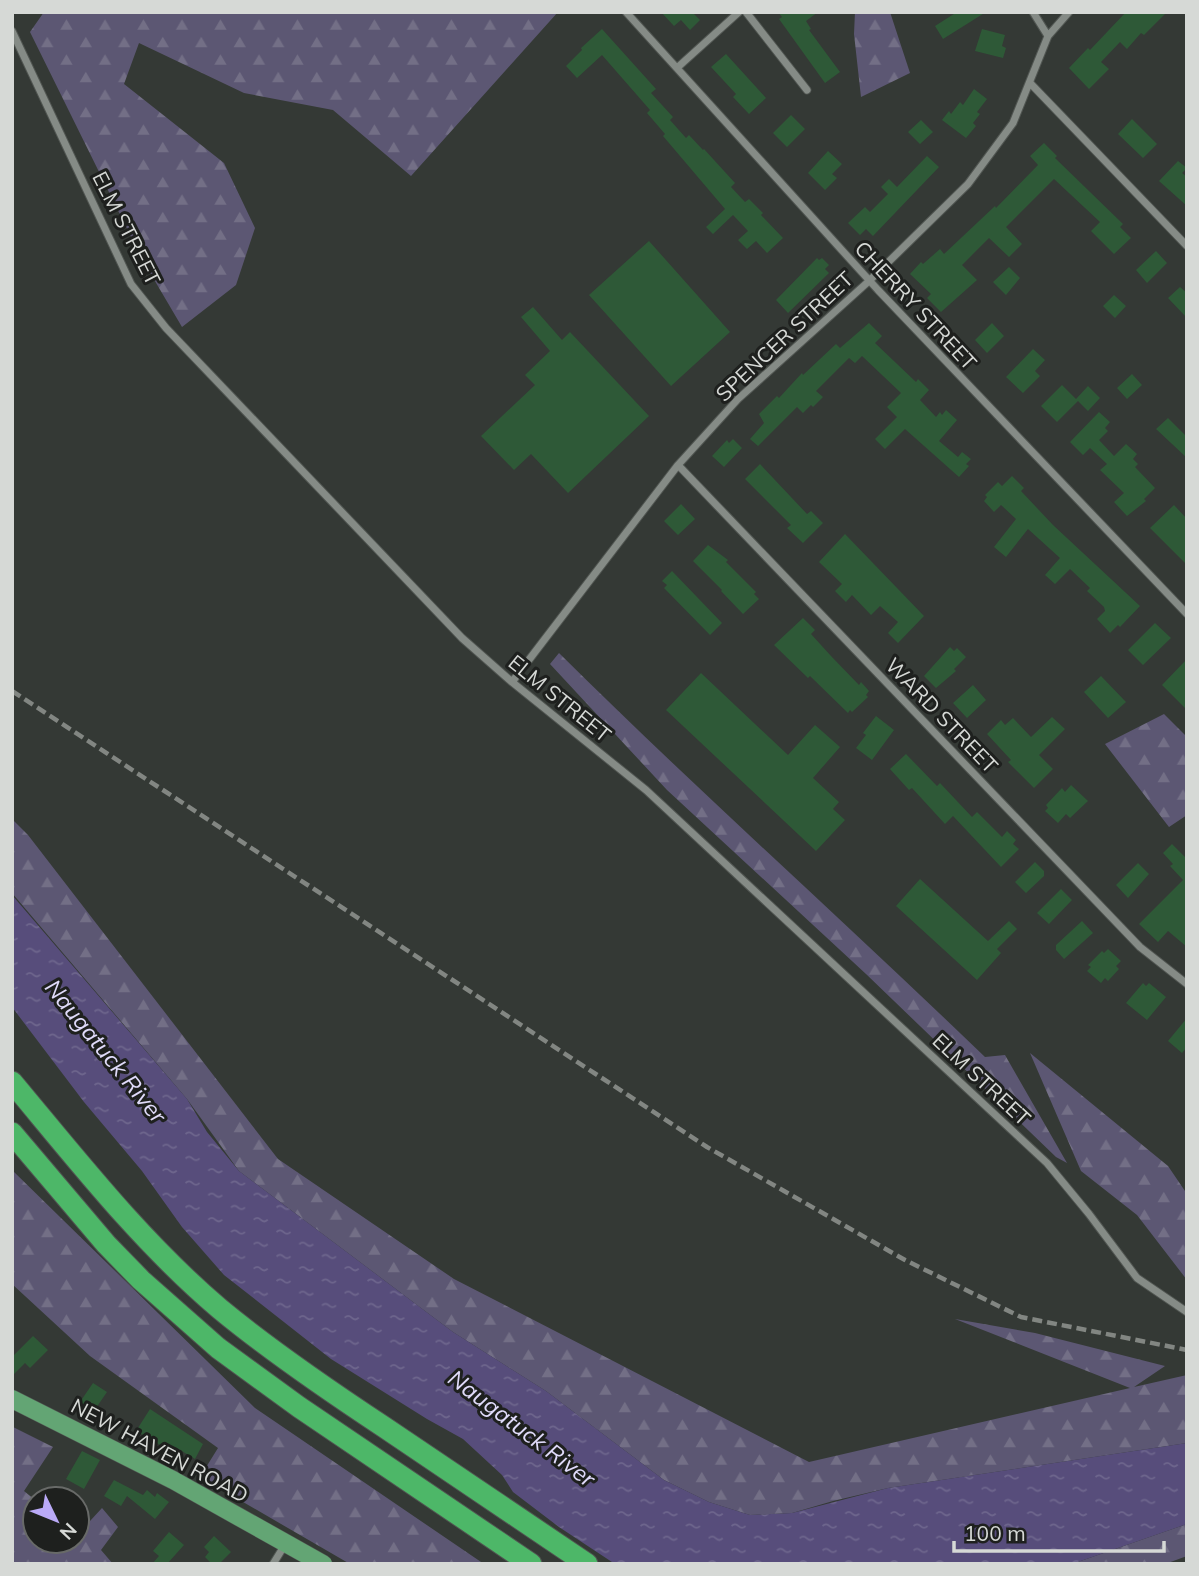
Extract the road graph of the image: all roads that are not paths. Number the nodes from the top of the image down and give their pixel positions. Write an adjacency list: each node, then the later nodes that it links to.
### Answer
1 (626, 12): 8 (street, CHERRY STREET)
2 (738, 12): 8 (street)
3 (746, 12): 10 (street)
4 (1033, 12): 7 (street)
5 (1069, 12): 7 (street, SPENCER STREET)
6 (12, 32): 15 (street, ELM STREET)
7 (1048, 36): 9 (street, SPENCER STREET)
8 (678, 67): 12 (street, CHERRY STREET)
9 (1031, 84): 11 (street); 12 (street, SPENCER STREET)
10 (807, 90)
11 (1187, 246)
12 (869, 281): 13 (street, SPENCER STREET); 14 (street, CHERRY STREET)
13 (678, 465): 15 (street, SPENCER STREET); 16 (street, WARD STREET)
14 (1187, 614)
15 (512, 682): 19 (street, ELM STREET)
16 (1187, 984)
17 (12, 1082): 25 (highway)
18 (12, 1133): 24 (highway)
19 (1187, 1312)
20 (12, 1399): 21 (main road, NEW HAVEN ROAD)
21 (286, 1543): 22 (street); 23 (main road, NEW HAVEN ROAD)
22 (273, 1564)
23 (323, 1564)
24 (531, 1564)
25 (587, 1564)

